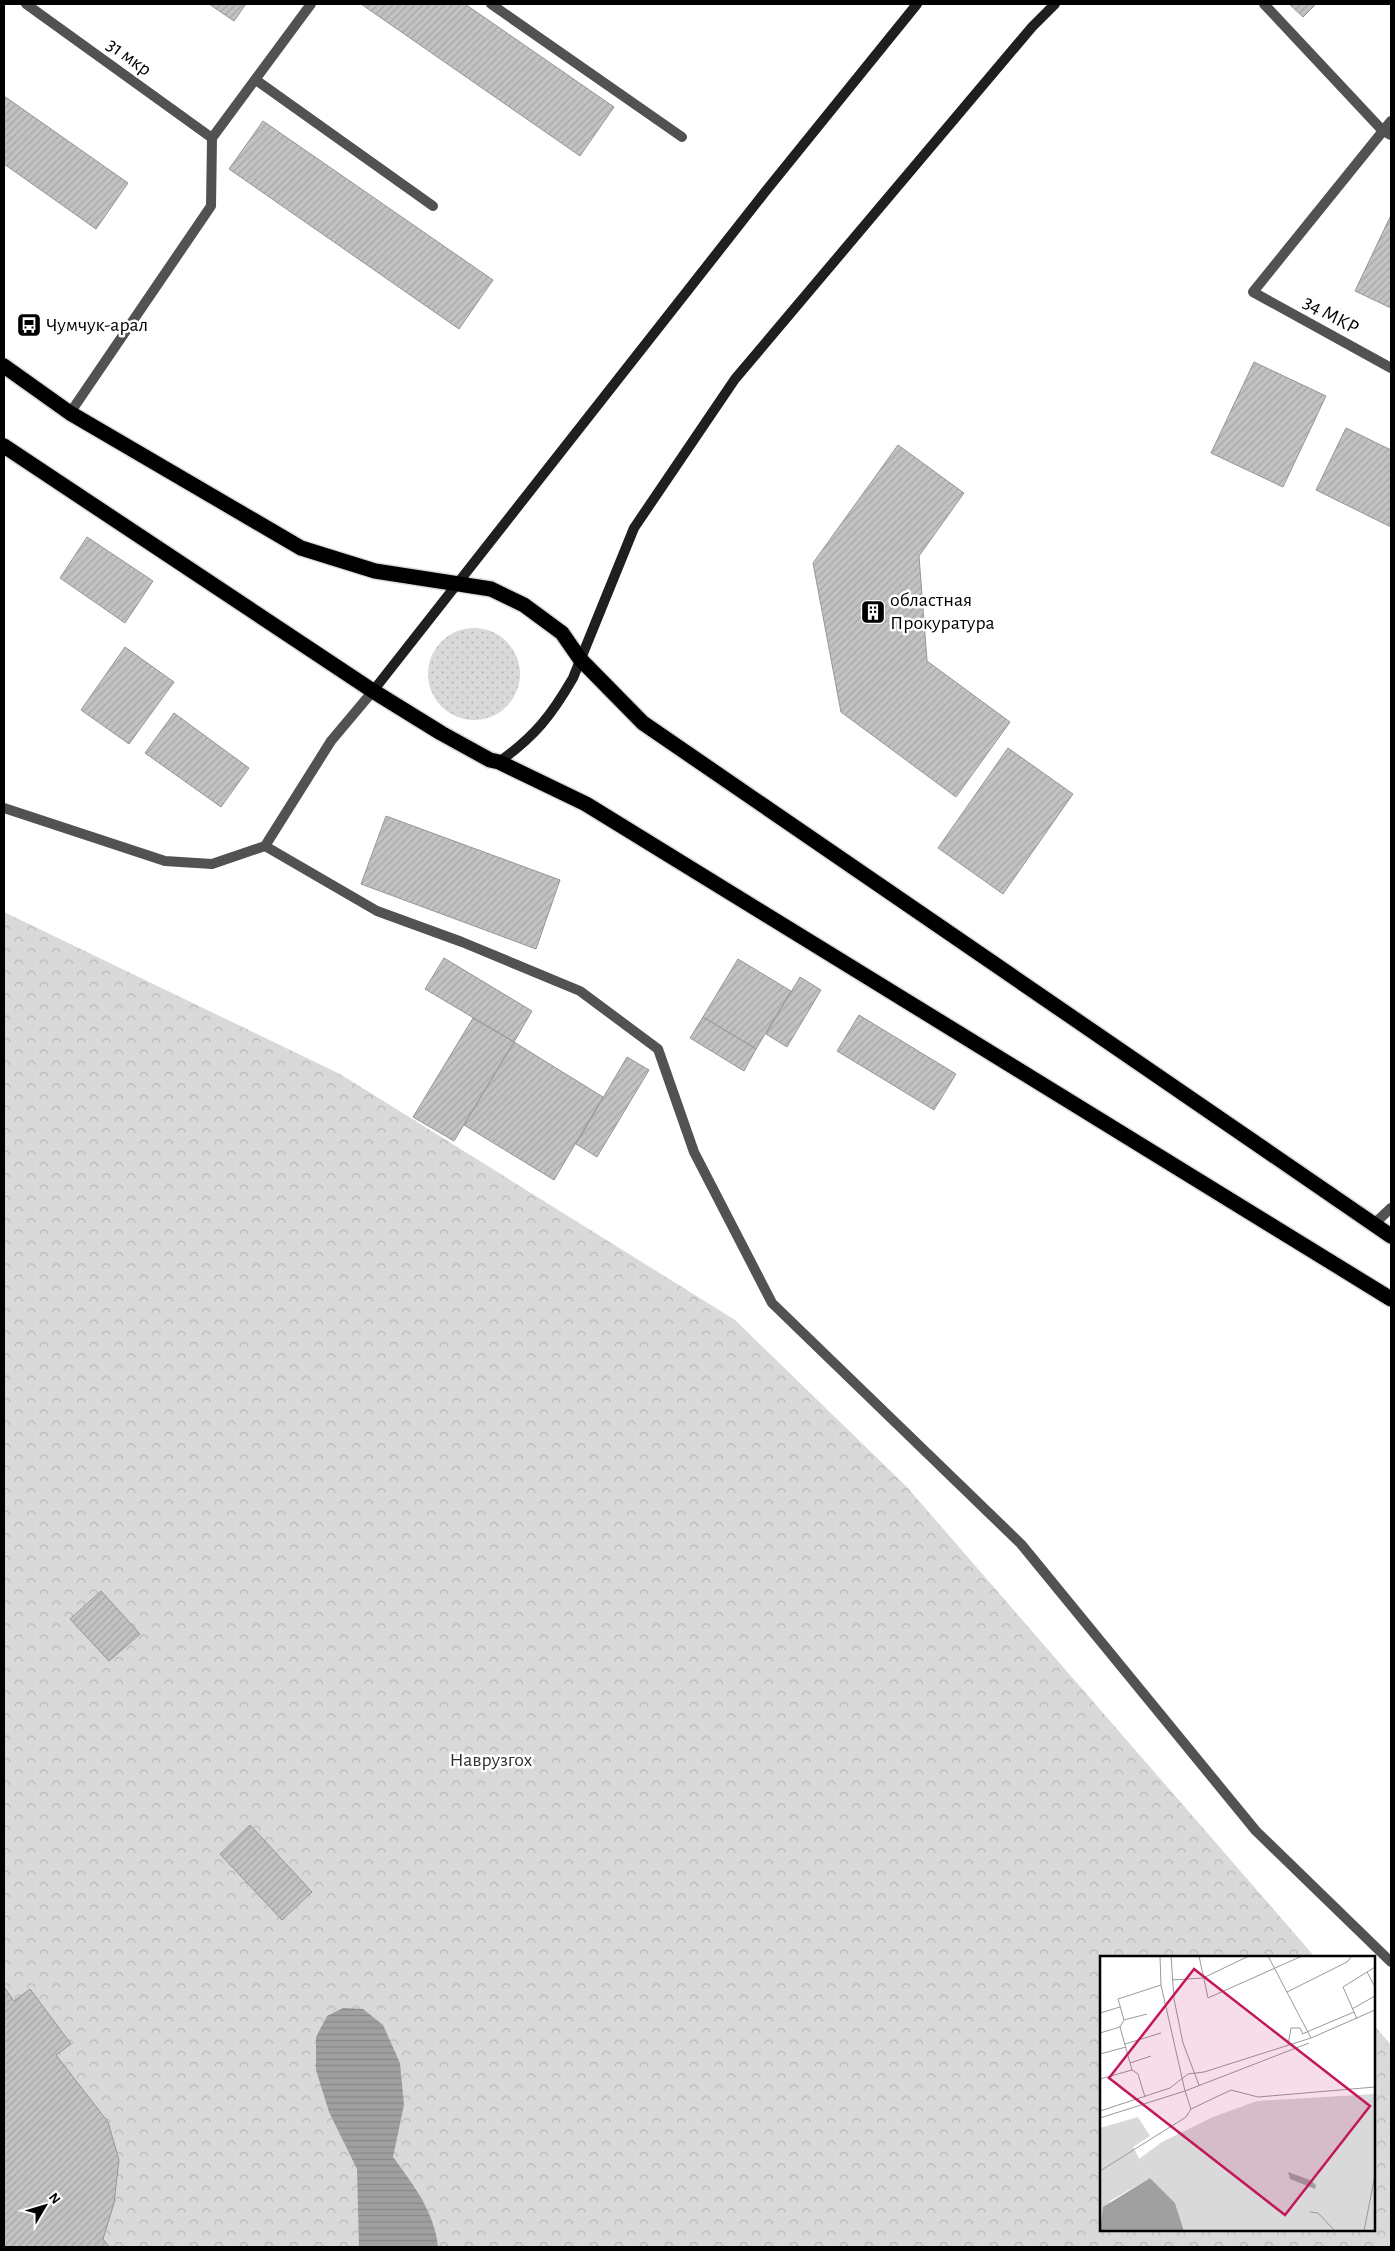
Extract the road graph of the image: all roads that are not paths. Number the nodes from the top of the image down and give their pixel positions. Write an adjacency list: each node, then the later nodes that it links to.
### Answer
1 (26, 4): 11 (street, 31 мкр)
2 (311, 4): 7 (street)
3 (491, 4): 10 (street)
4 (917, 4): 17 (main road)
5 (1055, 4): 18 (main road)
6 (1264, 4): 9 (street)
7 (256, 80): 11 (street); 12 (street)
8 (1391, 121): 9 (street)
9 (1387, 133): 14 (street, 34 МКР)
10 (682, 137)
11 (212, 138): 15 (street)
12 (433, 206)
13 (4, 366): 15 (highway)
14 (1391, 368)
15 (70, 413): 17 (highway)
16 (4, 446): 19 (highway)
17 (456, 585): 18 (highway); 19 (main road)
18 (580, 659): 20 (main road); 24 (highway)
19 (373, 691): 20 (highway); 22 (street)
20 (499, 762): 26 (highway)
21 (4, 808): 22 (street)
22 (265, 846): 27 (street)
23 (1391, 1208): 24 (street)
24 (1374, 1224): 25 (highway)
25 (1391, 1236)
26 (1391, 1299)
27 (1391, 1962)

